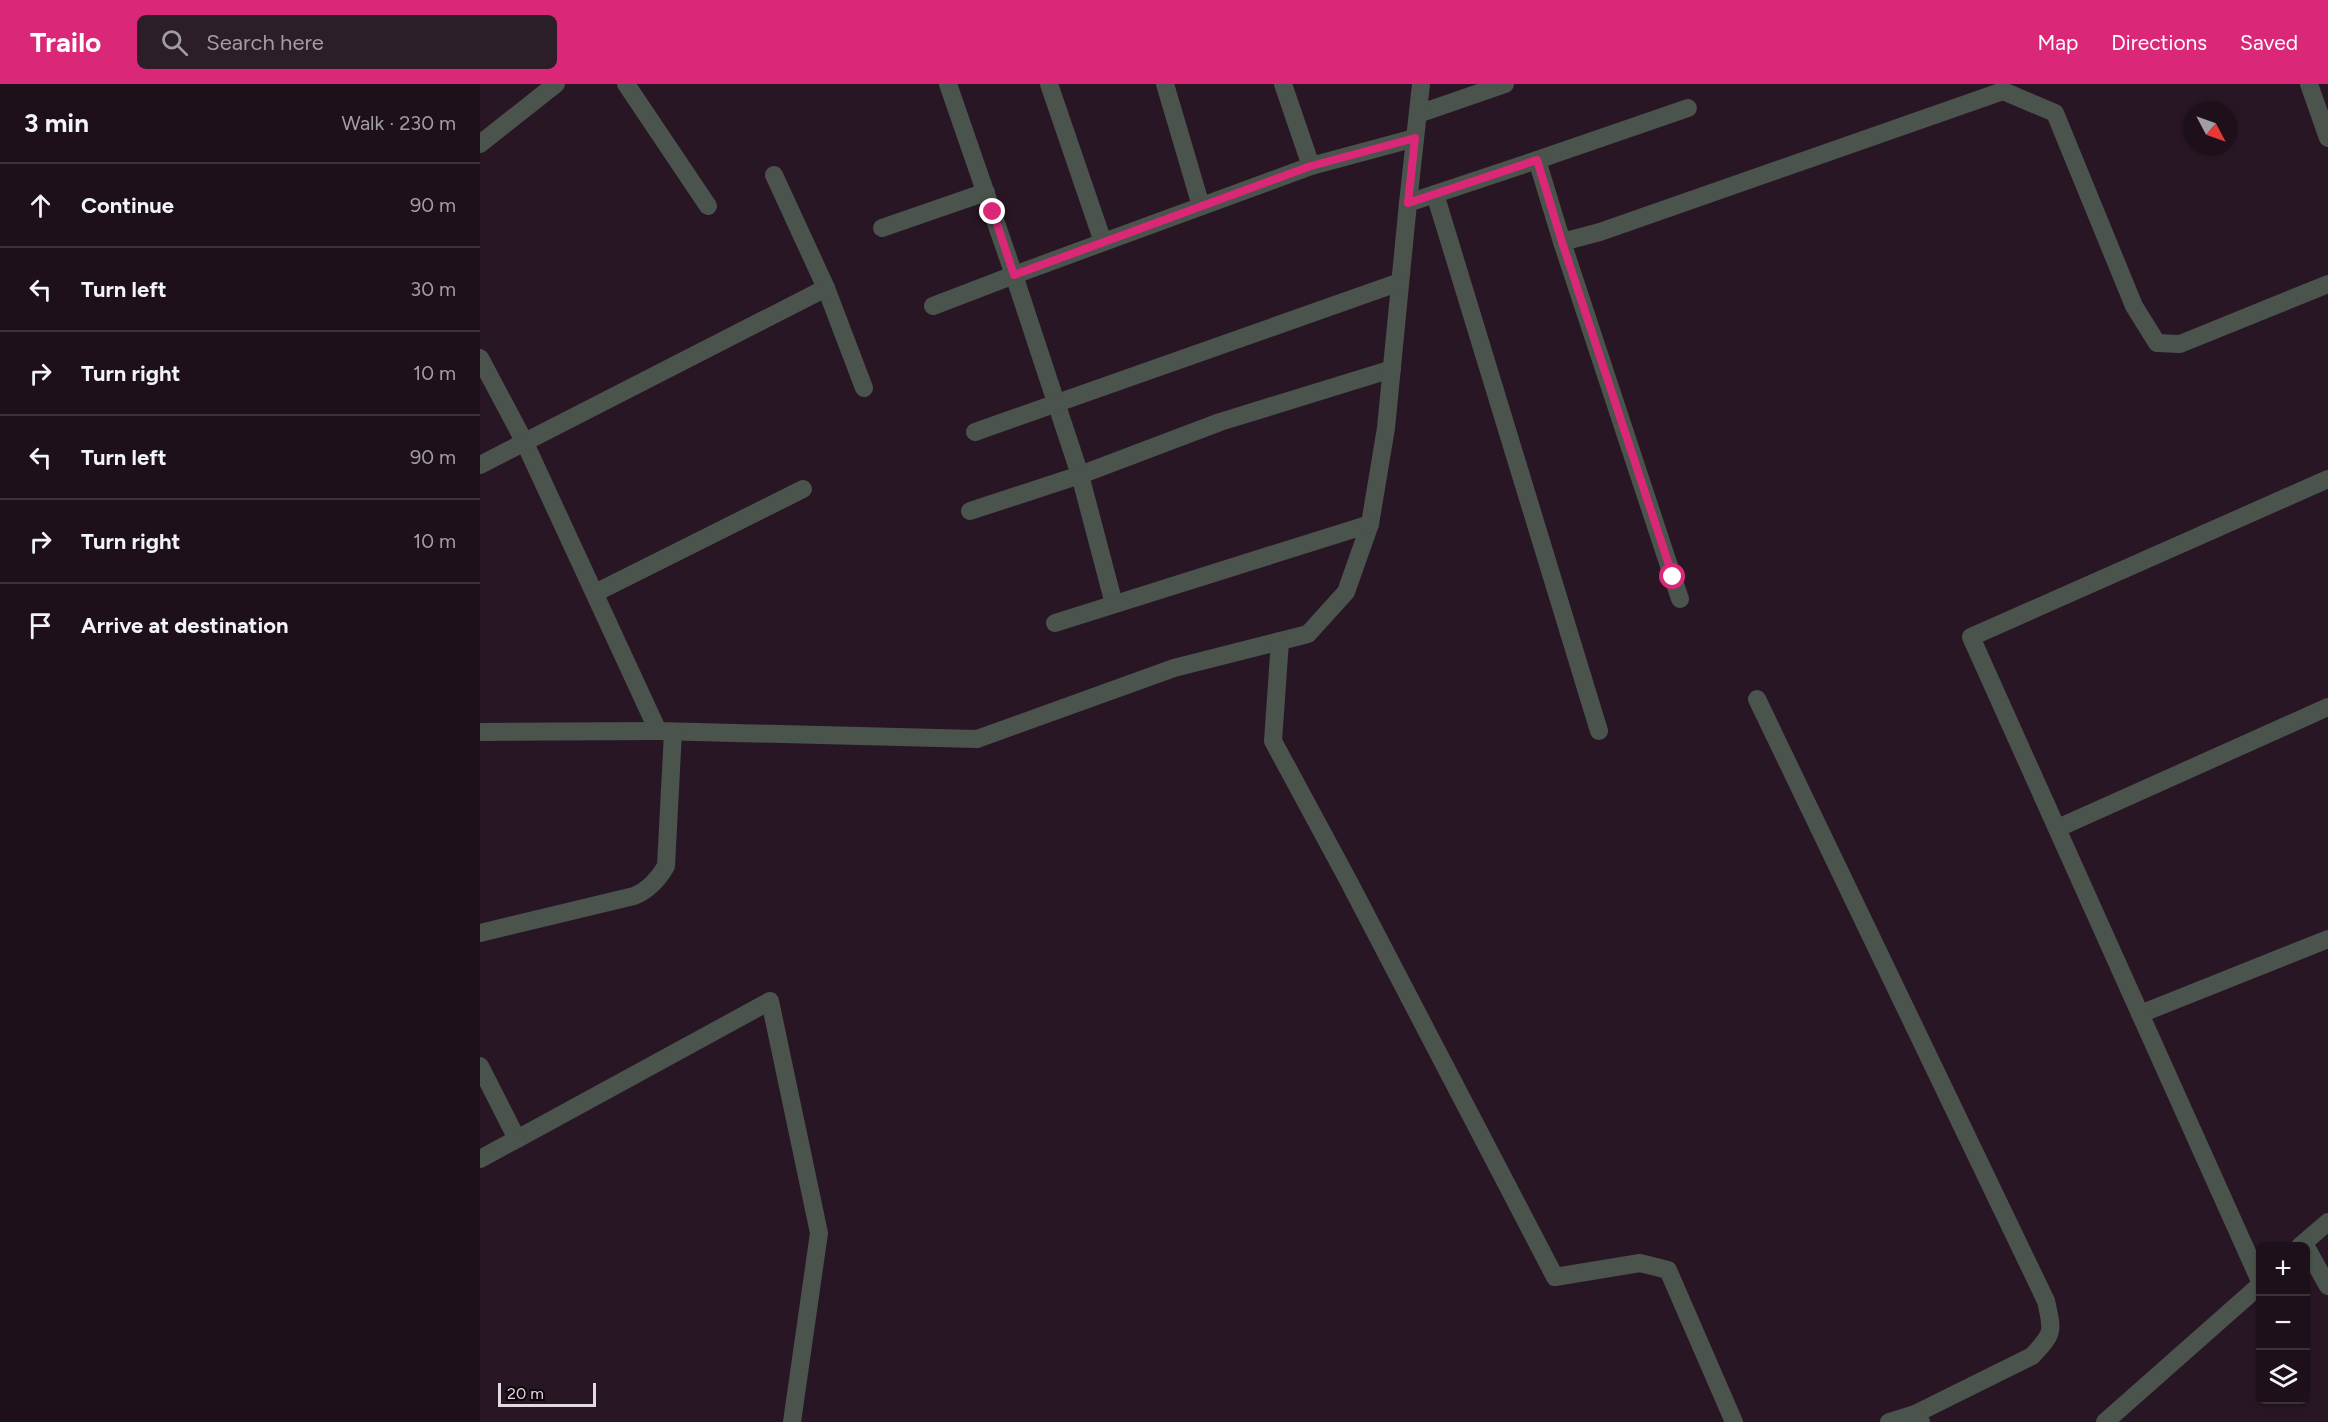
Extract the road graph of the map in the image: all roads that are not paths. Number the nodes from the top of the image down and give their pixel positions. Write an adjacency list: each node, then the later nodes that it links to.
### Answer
1 (556, 84): 14 (street)
2 (626, 84): 21 (street)
3 (948, 84): 18 (street)
4 (1049, 84): 24 (street)
5 (1165, 84): 22 (street)
6 (1283, 84): 16 (street)
7 (1505, 84): 11 (street)
8 (2309, 84): 13 (street)
9 (1417, 86): 11 (street)
10 (1688, 108): 15 (street)
11 (1418, 114): 12 (street)
12 (1415, 138): 16 (street); 20 (street)
13 (2328, 138)
14 (480, 144)
15 (1537, 160): 19 (street); 25 (street)
16 (1311, 166): 22 (street)
17 (774, 175): 29 (street)
18 (986, 192): 23 (street); 26 (street)
19 (1435, 194): 20 (street); 50 (street)
20 (1408, 203): 27 (street)
21 (708, 206)
22 (1201, 207): 24 (street)
23 (882, 228)
24 (1103, 242): 26 (street)
25 (1562, 242): 28 (street); 44 (street)
26 (1014, 275): 30 (street); 34 (street)
27 (1400, 282): 32 (street); 34 (street)
28 (2328, 284)
29 (826, 288): 33 (street); 36 (street)
30 (933, 306)
31 (480, 358): 36 (street)
32 (1392, 369): 38 (street); 42 (street)
33 (864, 388)
34 (1056, 402): 35 (street); 38 (street)
35 (975, 432)
36 (524, 441): 37 (street); 43 (street)
37 (480, 465)
38 (1080, 475): 41 (street); 45 (street)
39 (2328, 479): 53 (street)
40 (803, 489): 43 (street)
41 (970, 511)
42 (1370, 524): 45 (street); 47 (street)
43 (595, 593): 52 (street)
44 (1680, 599)
45 (1114, 604): 46 (street)
46 (1055, 623)
47 (1280, 641): 52 (street); 68 (street)
48 (1757, 699): 66 (street)
49 (2328, 707): 53 (street)
50 (1599, 730)
51 (480, 732): 52 (street)
52 (665, 732): 54 (street)
53 (2058, 828): 56 (street)
54 (480, 933)
55 (2328, 939): 56 (street)
56 (2140, 1014): 63 (street)
57 (480, 1066): 58 (street)
58 (518, 1139): 59 (street); 67 (street)
59 (480, 1159)
60 (2328, 1222): 61 (street)
61 (2307, 1242)
62 (2310, 1257): 64 (street)
63 (2256, 1274)
64 (2328, 1286)
65 (2256, 1287): 70 (street)
66 (1918, 1418): 69 (street)
67 (792, 1422)
68 (1734, 1422)
69 (1889, 1422)
70 (2104, 1422)

